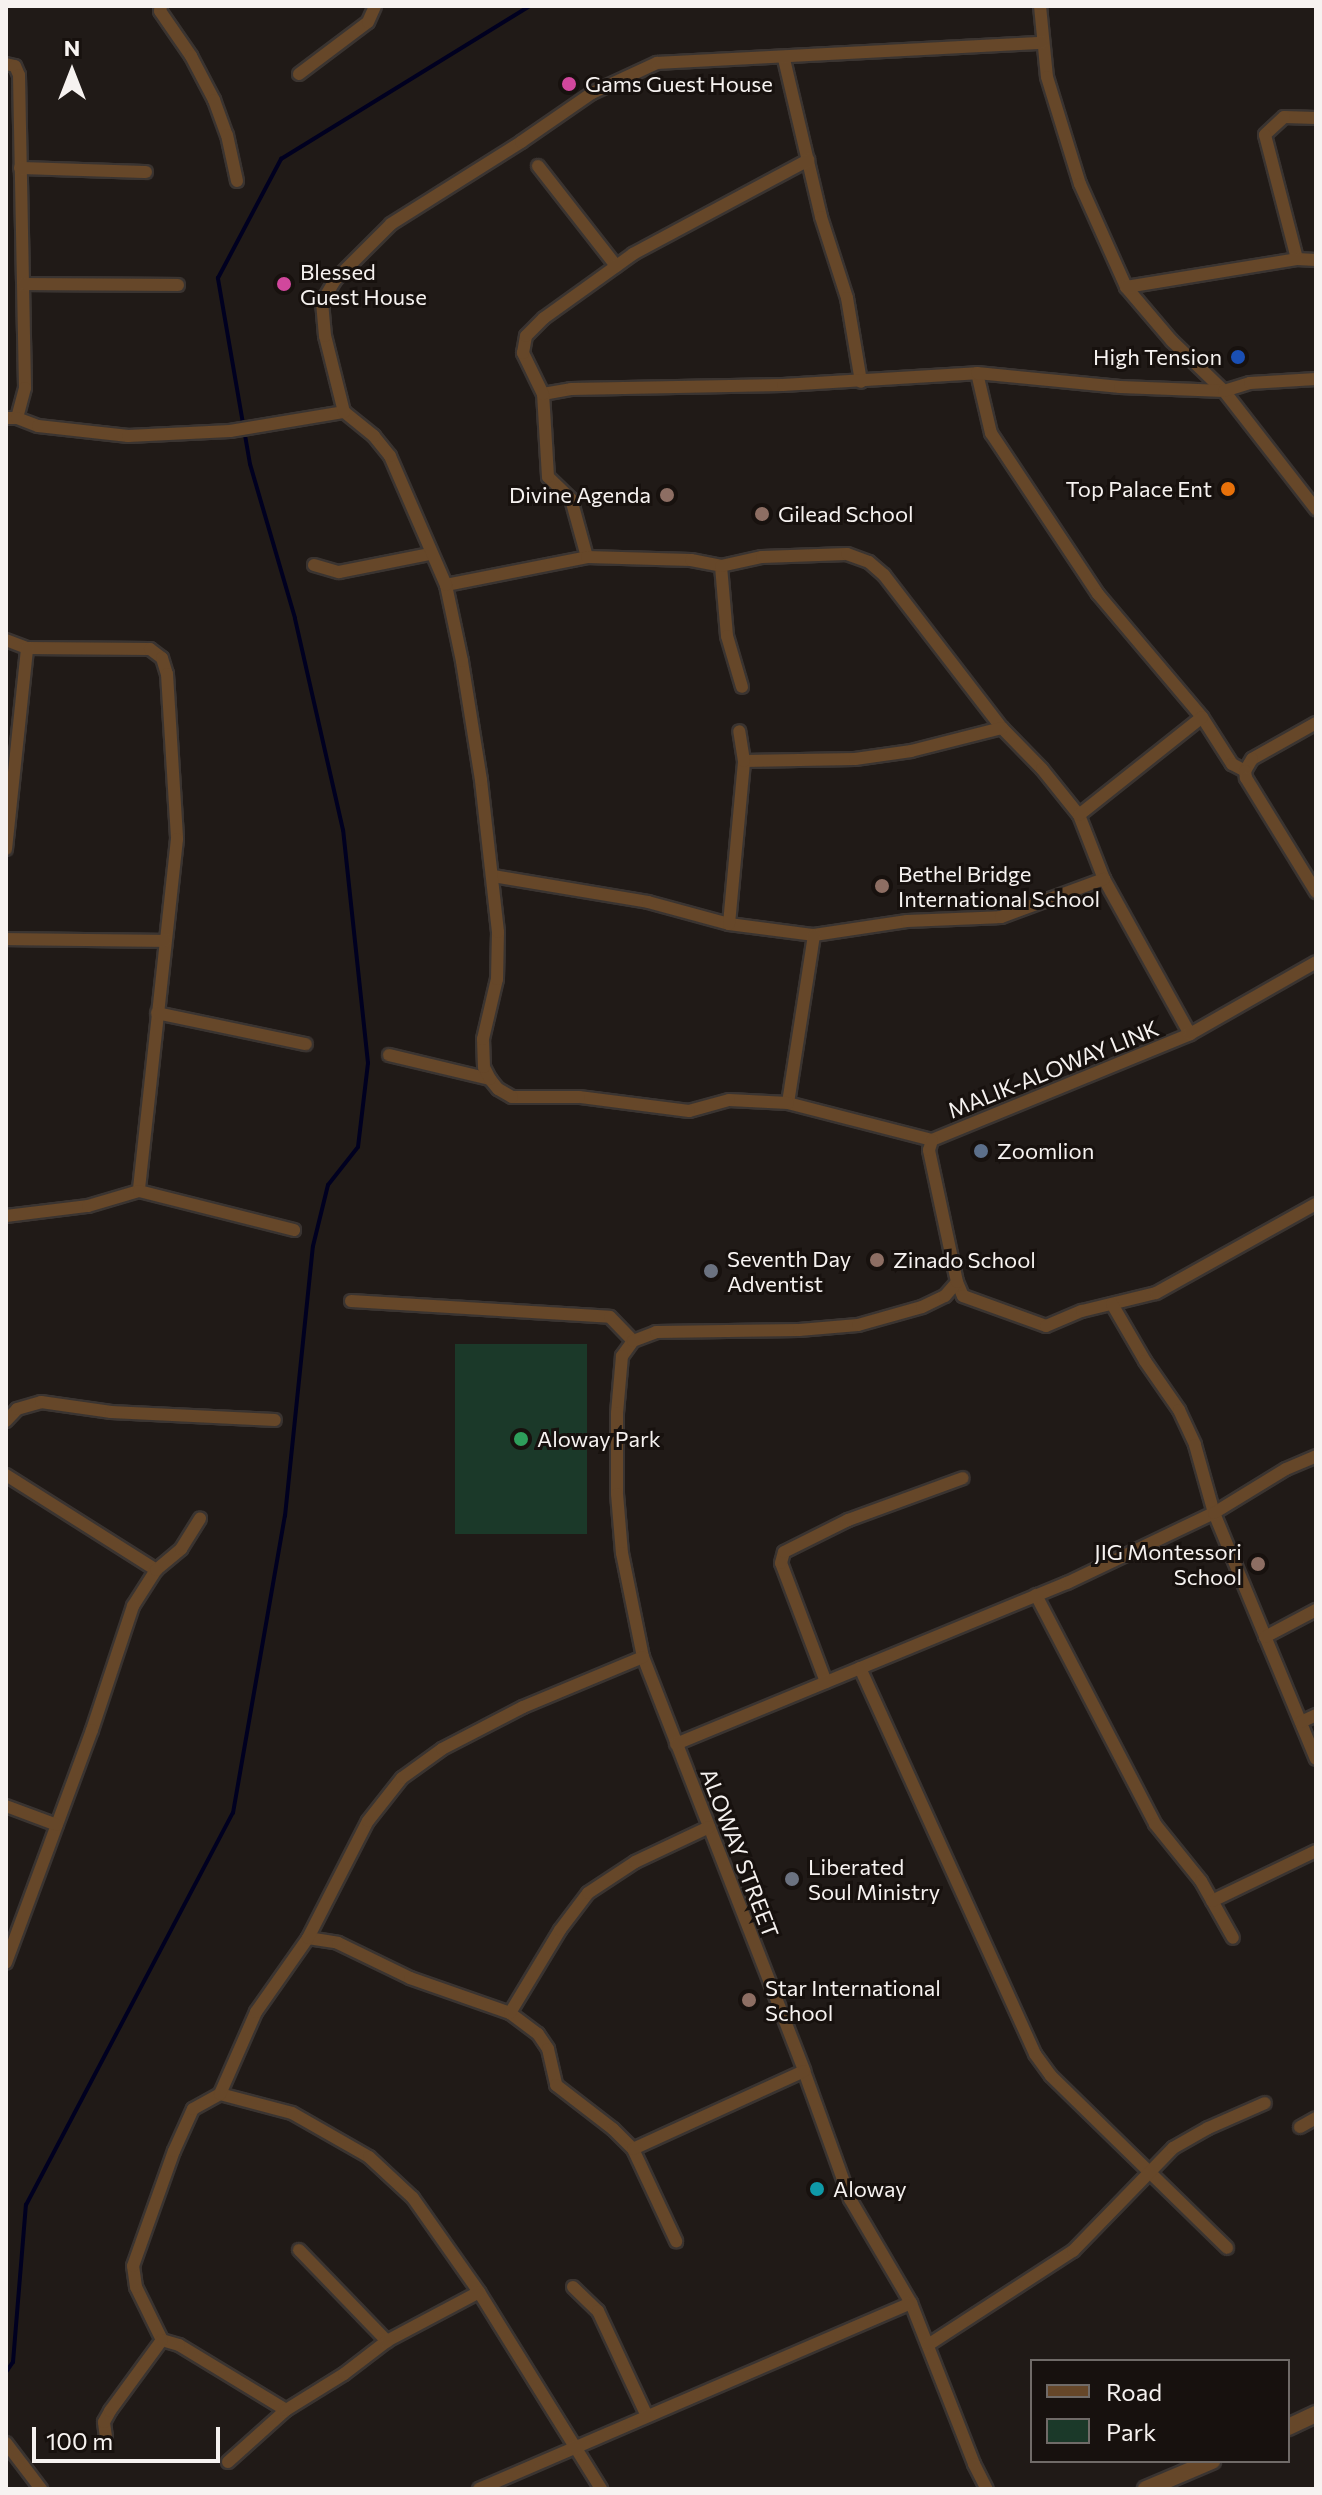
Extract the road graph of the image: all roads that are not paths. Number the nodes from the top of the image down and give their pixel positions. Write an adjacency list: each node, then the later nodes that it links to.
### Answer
1 (161, 6): 13 (street)
2 (375, 6): 7 (street)
3 (1040, 6): 4 (street)
4 (1041, 43): 5 (street); 19 (street)
5 (784, 59): 9 (street); 25 (street)
6 (6, 64): 11 (street)
7 (299, 74)
8 (1316, 118): 14 (street)
9 (808, 160): 16 (street); 22 (street)
10 (538, 166): 16 (street)
11 (20, 168): 12 (street); 17 (street)
12 (146, 172)
13 (237, 181)
14 (1297, 259): 15 (street); 19 (street)
15 (1316, 260)
16 (616, 266): 24 (street)
17 (24, 284): 18 (street); 26 (street)
18 (178, 285)
19 (1126, 287): 23 (street)
20 (977, 373): 22 (street); 23 (street); 36 (street)
21 (1316, 379): 23 (street)
22 (861, 382): 24 (street)
23 (1224, 391): 27 (street)
24 (543, 394): 29 (street)
25 (344, 412): 26 (street); 28 (street)
26 (12, 418)
27 (1316, 509)
28 (430, 554): 30 (street); 32 (street)
29 (587, 557): 31 (street); 32 (street)
30 (314, 565)
31 (721, 566): 35 (street); 38 (street)
32 (446, 585): 44 (street)
33 (6, 640): 34 (street)
34 (27, 648): 43 (street); 50 (street)
35 (742, 687)
36 (1202, 717): 41 (street); 42 (street)
37 (1316, 723): 41 (street)
38 (1002, 728): 40 (street); 42 (street)
39 (739, 731): 40 (street)
40 (744, 761): 47 (street)
41 (1245, 771): 46 (street)
42 (1079, 815): 45 (street)
43 (6, 849)
44 (493, 876): 47 (street); 56 (street)
45 (1104, 879): 48 (street); 53 (street)
46 (1316, 892)
47 (729, 924): 48 (street)
48 (814, 935): 57 (street)
49 (6, 939): 50 (street)
50 (165, 941): 52 (street)
51 (1316, 962): 53 (street, MALIK-ALOWAY LINK)
52 (157, 1013): 54 (street); 59 (street)
53 (1190, 1034): 58 (street, MALIK-ALOWAY LINK)
54 (306, 1044)
55 (389, 1055): 56 (street)
56 (490, 1079): 57 (street)
57 (788, 1103): 58 (street)
58 (932, 1140): 63 (street, MALIK-ALOWAY LINK)
59 (139, 1191): 61 (street); 62 (street)
60 (1316, 1204): 65 (street)
61 (6, 1216)
62 (294, 1230)
63 (957, 1282): 65 (street); 66 (street)
64 (351, 1301): 66 (street)
65 (1112, 1304): 72 (street)
66 (633, 1341): 78 (street, ALOWAY STREET)
67 (275, 1420): 68 (street)
68 (6, 1421)
69 (1316, 1456): 72 (street)
70 (6, 1475): 74 (street)
71 (963, 1478): 80 (street)
72 (1214, 1513): 75 (street); 77 (street)
73 (200, 1518): 74 (street)
74 (156, 1570): 86 (street)
75 (1036, 1595): 79 (street); 89 (street)
76 (1316, 1610): 77 (street)
77 (1265, 1637): 82 (street)
78 (643, 1657): 83 (street, ALOWAY STREET); 90 (street)
79 (860, 1668): 80 (street); 100 (street)
80 (826, 1682): 83 (street)
81 (1316, 1715): 82 (street)
82 (1301, 1722): 84 (street)
83 (676, 1744): 87 (street, ALOWAY STREET)
84 (1316, 1759)
85 (6, 1806): 86 (street)
86 (57, 1825): 92 (street)
87 (709, 1827): 93 (street); 94 (street, ALOWAY STREET)
88 (1316, 1851): 89 (street)
89 (1212, 1901): 91 (street)
90 (308, 1938): 93 (street); 95 (street)
91 (1233, 1938)
92 (8, 1954)
93 (510, 2013): 99 (street)
94 (804, 2071): 99 (street); 106 (street, ALOWAY STREET)
95 (220, 2094): 105 (street); 107 (street)
96 (1265, 2103): 100 (street)
97 (1316, 2118): 98 (street)
98 (1300, 2127)
99 (633, 2149): 101 (street)
100 (1151, 2173): 102 (street); 109 (street)
101 (676, 2241)
102 (1227, 2248)
103 (299, 2250): 108 (street)
104 (573, 2287): 112 (street)
105 (479, 2292): 108 (street); 116 (street)
106 (911, 2303): 109 (street, ALOWAY STREET); 112 (street)
107 (162, 2340): 110 (street); 114 (street)
108 (387, 2341): 110 (street)
109 (928, 2345): 122 (street, ALOWAY STREET)
110 (286, 2410): 117 (street)
111 (1316, 2414): 113 (street)
112 (647, 2416): 116 (street)
113 (1290, 2426)
114 (106, 2437)
115 (6, 2443): 119 (street)
116 (577, 2445): 120 (street); 121 (street)
117 (228, 2462)
118 (1207, 2463): 123 (street)
119 (41, 2489)
120 (479, 2489)
121 (601, 2489)
122 (987, 2489)
123 (1146, 2489)

